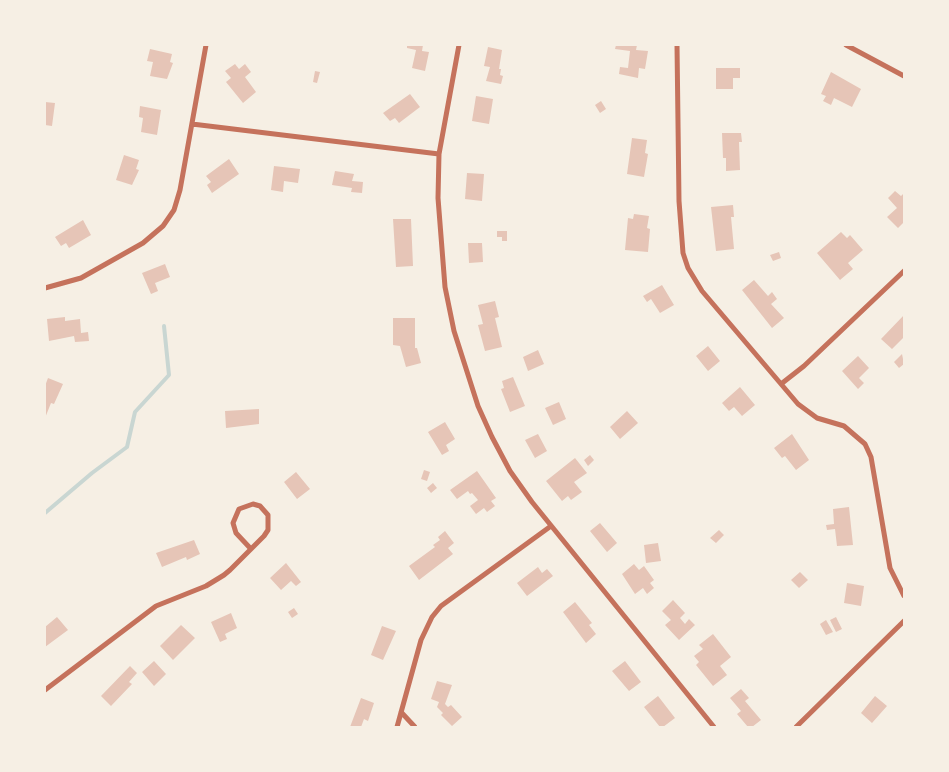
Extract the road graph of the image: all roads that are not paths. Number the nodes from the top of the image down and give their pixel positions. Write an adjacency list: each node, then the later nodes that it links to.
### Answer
1 (206, 45): 6 (street)
2 (459, 45): 7 (street)
3 (677, 45): 10 (street)
4 (846, 45): 5 (street)
5 (904, 76)
6 (192, 124): 7 (street); 9 (street)
7 (439, 154): 11 (street)
8 (904, 271): 10 (street)
9 (45, 288)
10 (781, 384): 13 (street)
11 (551, 526): 16 (street); 19 (street)
12 (251, 549): 12 (street); 15 (street)
13 (904, 596)
14 (904, 621): 20 (street)
15 (45, 690)
16 (401, 712): 17 (street); 18 (street)
17 (397, 727)
18 (415, 727)
19 (714, 727)
20 (796, 727)

